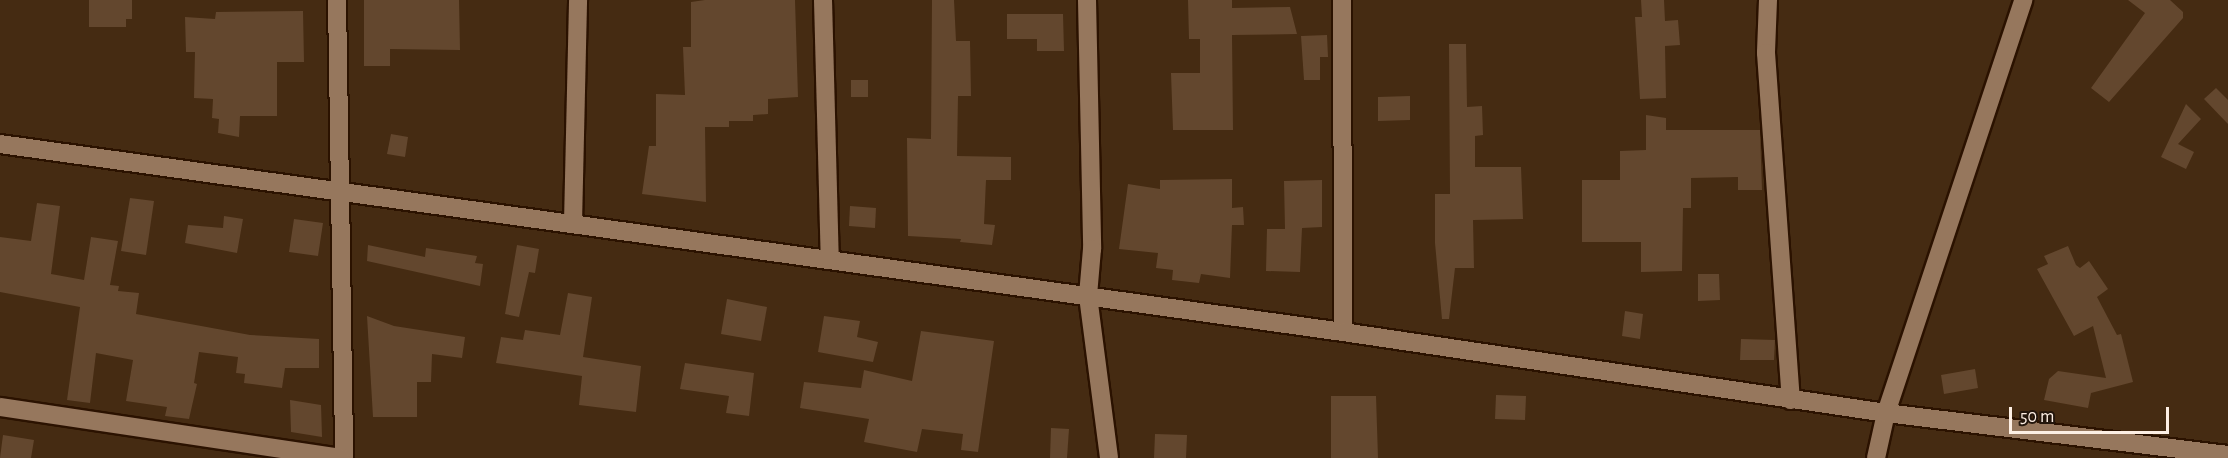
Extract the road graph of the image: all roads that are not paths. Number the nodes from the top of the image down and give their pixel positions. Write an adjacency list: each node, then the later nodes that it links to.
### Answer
1 (337, 0): 9 (street)
2 (578, 0): 10 (street)
3 (823, 0): 11 (street)
4 (1087, 0): 12 (street)
5 (1342, 0): 13 (street)
6 (1768, 0): 14 (street)
7 (2023, 0): 16 (street)
8 (0, 144): 9 (street)
9 (337, 190): 10 (street); 18 (street)
10 (573, 223): 11 (street)
11 (830, 260): 12 (street)
12 (1088, 296): 13 (street); 19 (street)
13 (1343, 332): 14 (street)
14 (1791, 400): 16 (street)
15 (0, 406): 18 (street)
16 (1886, 413): 17 (street); 20 (street)
17 (2228, 455)
18 (342, 458)
19 (1108, 458)
20 (1876, 458)

